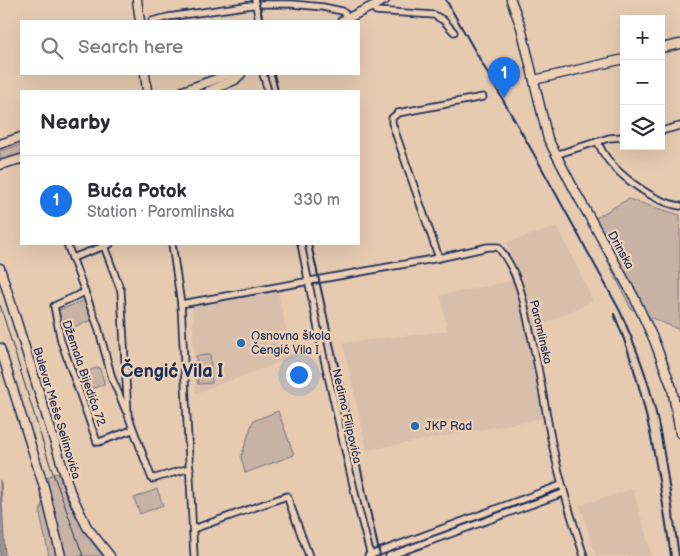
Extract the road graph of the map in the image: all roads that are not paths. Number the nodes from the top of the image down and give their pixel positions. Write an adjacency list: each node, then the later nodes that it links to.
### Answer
1 (136, 0): 7 (main road)
2 (385, 0): 5 (main road)
3 (511, 0): 19 (main road, Drinska)
4 (255, 2): 6 (street); 8 (street); 9 (street)
5 (372, 6): 6 (main road); 11 (street)
6 (349, 17): 10 (main road)
7 (140, 20)
8 (156, 20)
9 (259, 20)
10 (344, 20)
11 (454, 32)
12 (680, 44): 13 (main road)
13 (665, 47)
14 (620, 60): 19 (main road)
15 (145, 75): 20 (main road)
16 (227, 75): 21 (main road)
17 (239, 75): 22 (main road)
18 (263, 75): 23 (street)
19 (534, 80): 31 (main road, Drinska)
20 (147, 90)
21 (186, 90)
22 (211, 90)
23 (268, 90)
24 (483, 97): 40 (street)
25 (680, 126): 26 (street)
26 (665, 130)
27 (20, 137): 30 (main road)
28 (620, 137): 29 (street)
29 (598, 142): 31 (street); 34 (street)
30 (0, 144)
31 (555, 155): 48 (main road, Drinska)
32 (20, 160): 33 (main road)
33 (0, 166)
34 (680, 206)
35 (67, 245): 39 (street)
36 (107, 245): 39 (street); 46 (street)
37 (172, 245): 44 (street)
38 (301, 245): 42 (street, Nedima Filipovića)
39 (72, 258): 43 (street)
40 (439, 258): 42 (street, Paromlinska); 50 (street, Paromlinska)
41 (0, 268): 54 (main road, Bulevar Meše Selimovića)
42 (308, 282): 44 (street, Paromlinska); 57 (street, Nedima Filipovića)
43 (85, 292): 46 (street); 47 (street, Džemala Bijedića 72)
44 (181, 304): 49 (street)
45 (0, 348): 53 (main road)
46 (128, 415): 47 (street)
47 (132, 430): 49 (street)
48 (680, 433)
49 (190, 468): 52 (street)
50 (561, 486): 51 (street, Paromlinska); 57 (street, Nedima Filipovića)
51 (563, 493): 58 (street); 59 (street, Paromlinska)
52 (192, 529): 55 (street); 56 (street)
53 (61, 556)
54 (110, 556)
55 (194, 556)
56 (310, 556)
57 (370, 556)
58 (389, 556)
59 (584, 556)

